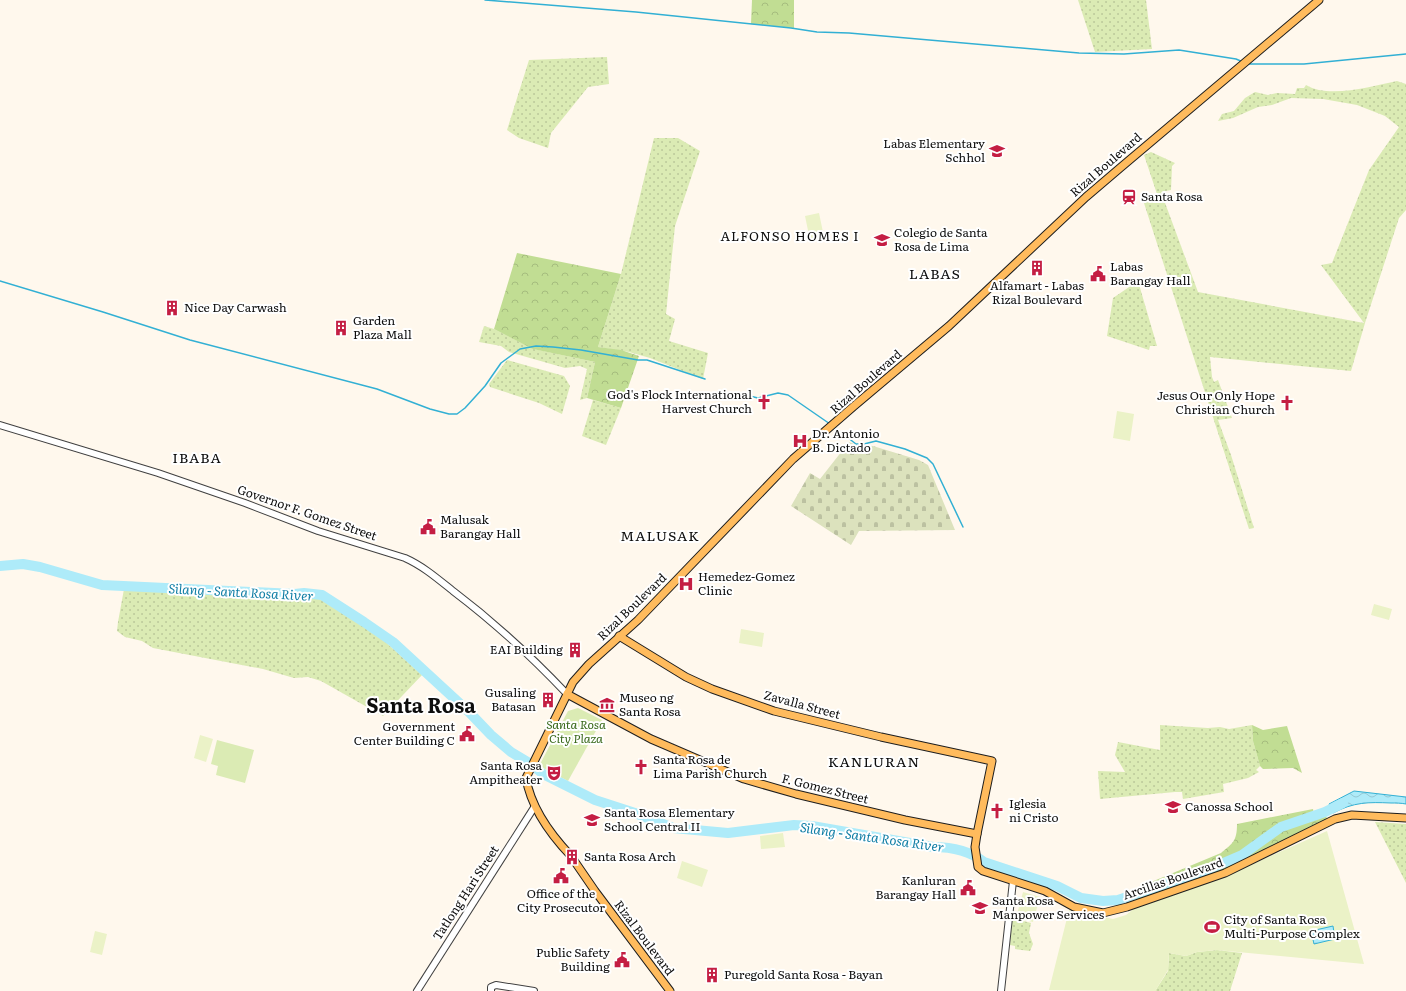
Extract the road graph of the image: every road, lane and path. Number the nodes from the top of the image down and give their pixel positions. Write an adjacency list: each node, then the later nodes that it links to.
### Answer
1 (1319, 0): 3 (main road, Rizal Boulevard)
2 (0, 426): 4 (street, Governor F. Gomez Street)
3 (619, 636): 4 (main road, Rizal Boulevard); 5 (main road, Zavalla Street)
4 (567, 694): 6 (main road, Rizal Boulevard); 8 (main road, F. Gomez Street)
5 (992, 761): 8 (main road, Arcillas Boulevard)
6 (535, 806): 10 (street, Tatlong Hari Street); 13 (main road, Rizal Boulevard)
7 (1406, 818): 9 (main road, Arcillas Boulevard)
8 (977, 834): 9 (main road, Arcillas Boulevard)
9 (1013, 881): 14 (street)
10 (416, 991)
11 (490, 991): 12 (street)
12 (534, 991)
13 (670, 991)
14 (1001, 991)

